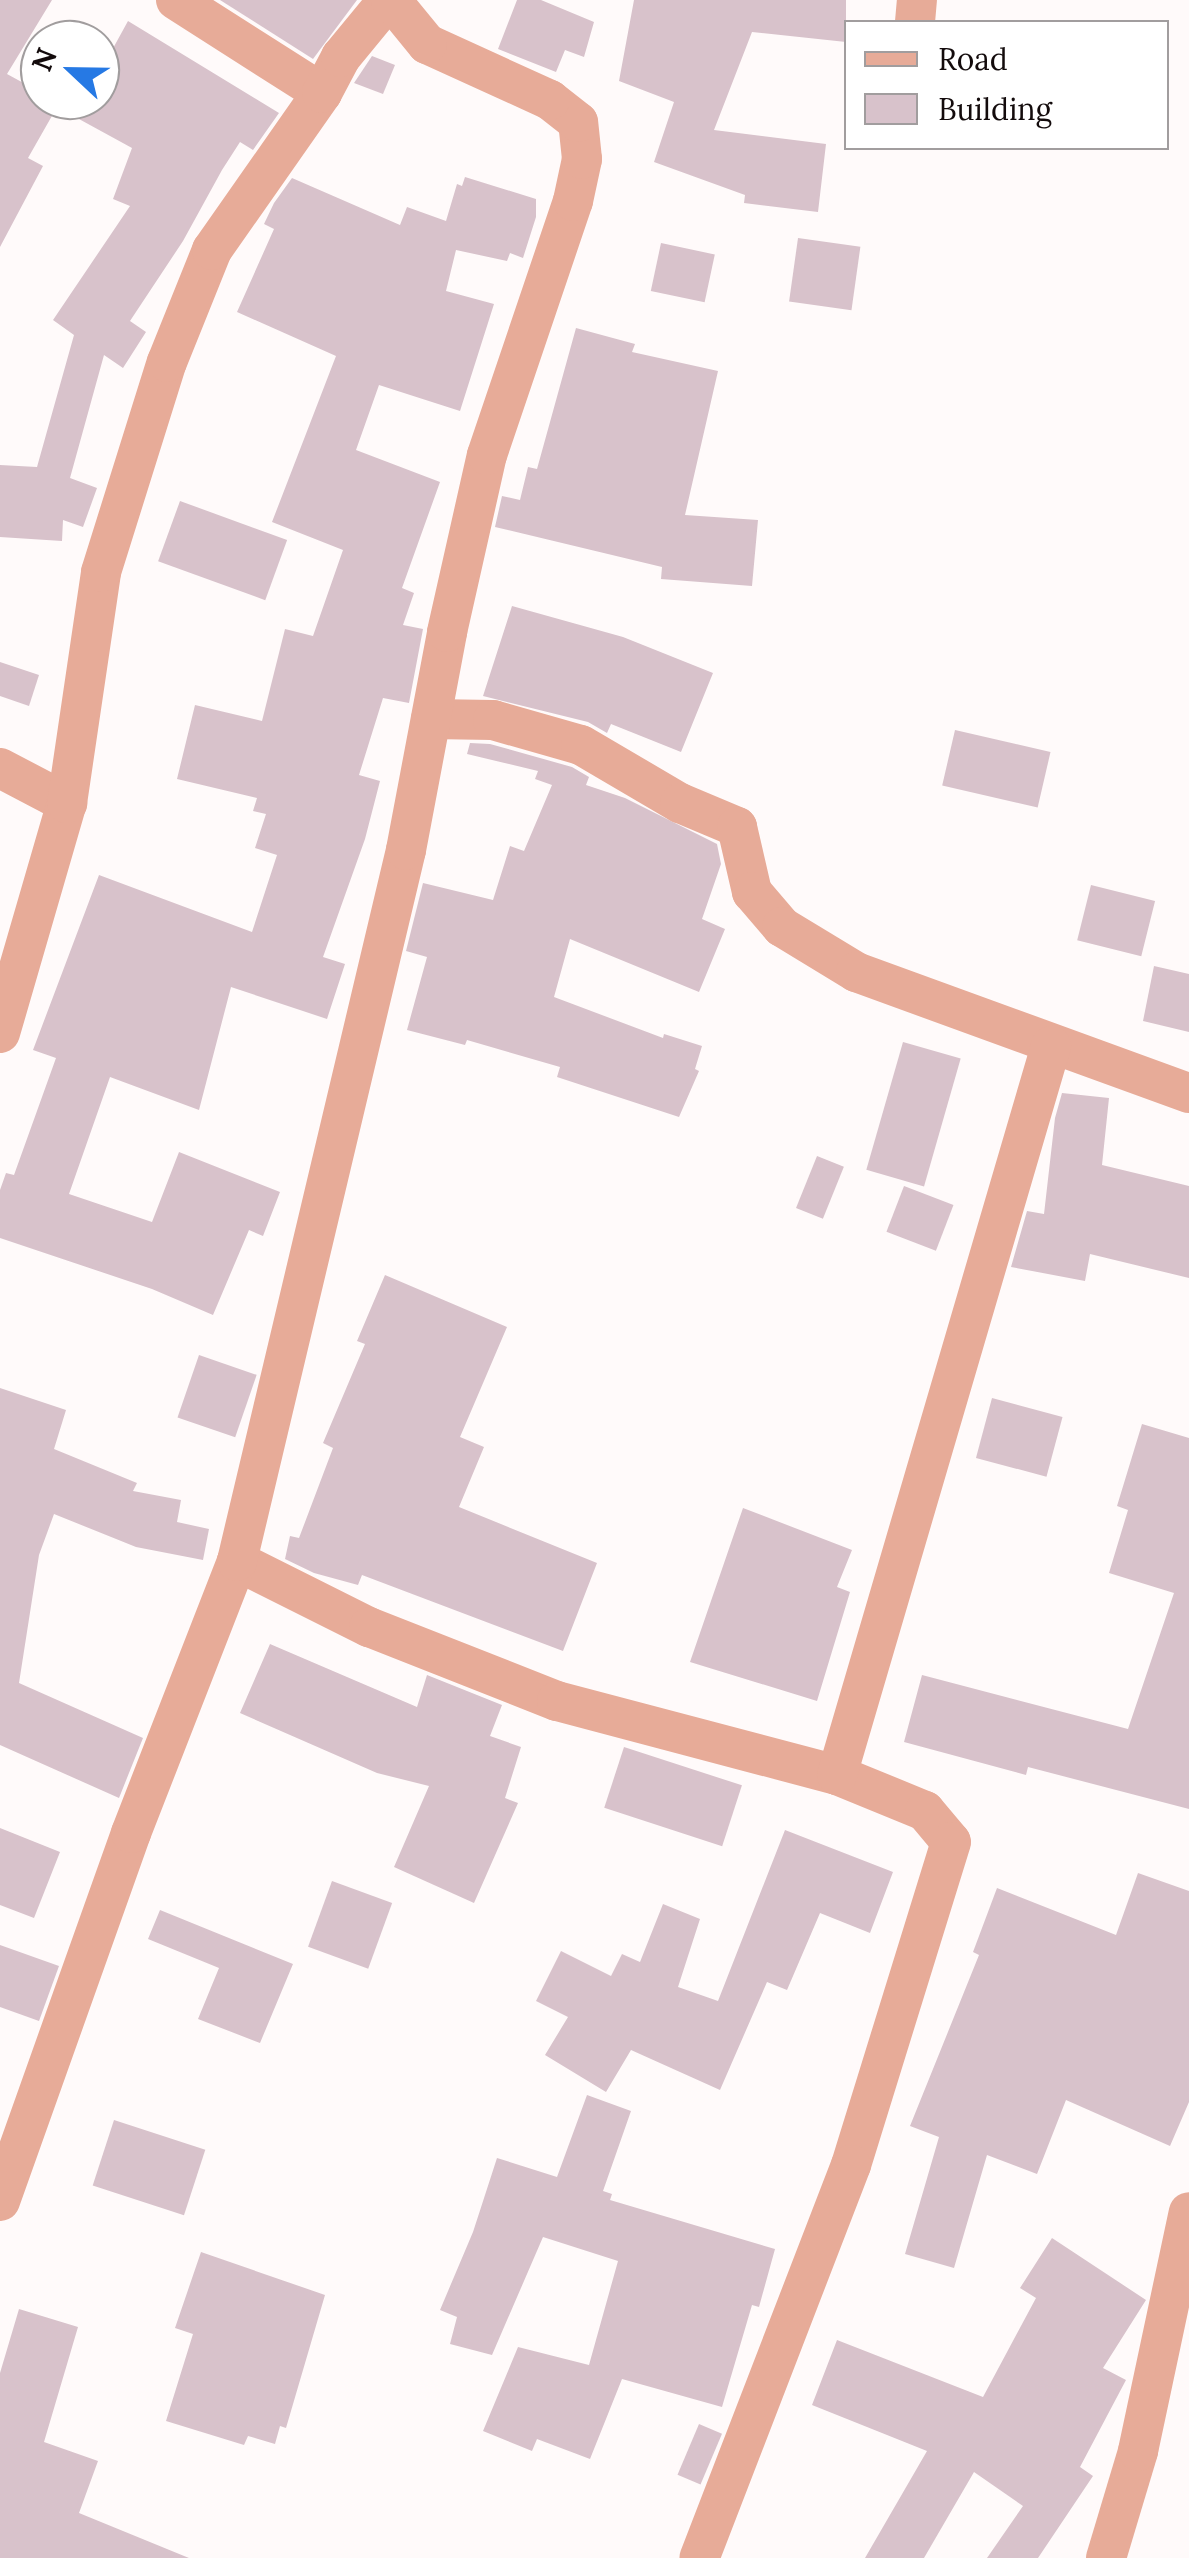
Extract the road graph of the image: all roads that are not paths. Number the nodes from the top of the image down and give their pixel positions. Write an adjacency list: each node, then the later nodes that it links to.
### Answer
1 (176, 0): 3 (street)
2 (389, 0): 3 (street); 4 (street)
3 (322, 92): 6 (street)
4 (431, 719): 8 (street); 10 (street)
5 (0, 768): 6 (street)
6 (67, 803): 7 (street)
7 (0, 1033)
8 (1050, 1046): 9 (street); 11 (street)
9 (1189, 1093)
10 (238, 1562): 11 (street); 12 (street)
11 (837, 1775): 14 (street)
12 (0, 2201)
13 (1189, 2212): 15 (street)
14 (699, 2558)
15 (1106, 2558)

